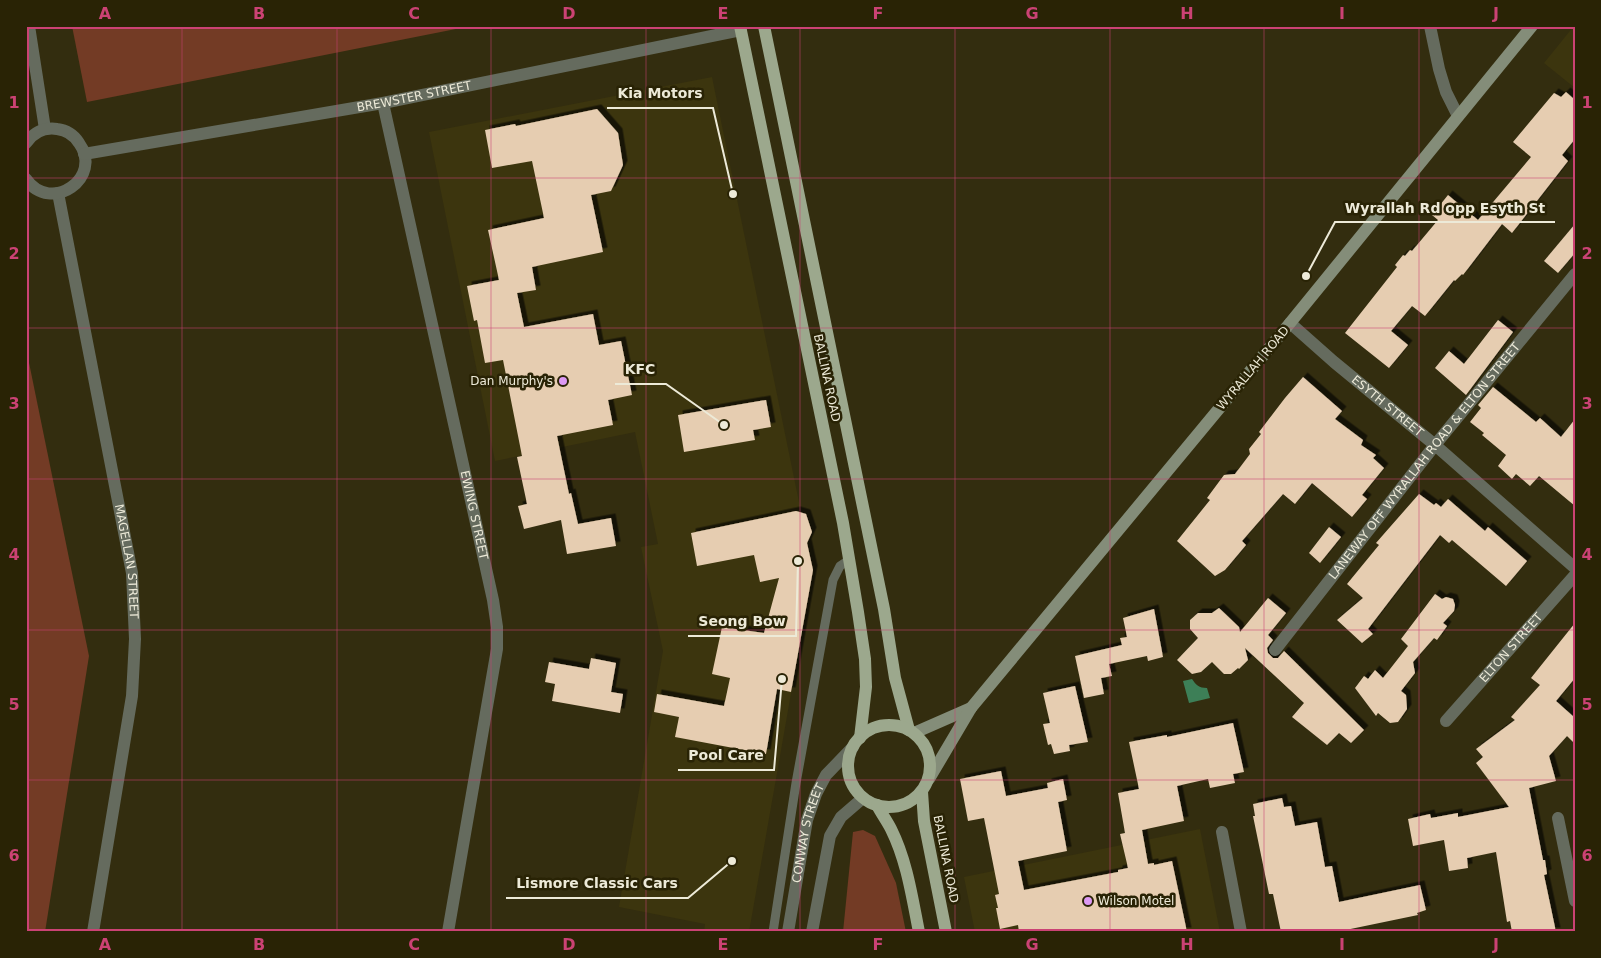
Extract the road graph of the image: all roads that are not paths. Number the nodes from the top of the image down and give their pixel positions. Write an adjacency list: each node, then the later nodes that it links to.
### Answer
1 (28, 26): 8 (street)
2 (1430, 26): 7 (street)
3 (1532, 26): 7 (main road, WYRALLAH ROAD)
4 (767, 27): 22 (main road, BALLINA ROAD)
5 (741, 28): 6 (street, BREWSTER STREET); 16 (main road, BALLINA ROAD)
6 (383, 103): 10 (street, BREWSTER STREET); 32 (street, EWING STREET)
7 (1458, 116): 14 (main road, WYRALLAH ROAD)
8 (45, 129): 9 (street); 10 (street)
9 (26, 143)
10 (84, 154): 12 (street)
11 (26, 179): 12 (street)
12 (58, 193): 31 (street, MAGELLAN STREET)
13 (1575, 274): 15 (street, LANEWAY OFF WYRALLAH ROAD & ELTON STREET)
14 (1290, 323): 15 (street, ESYTH STREET); 20 (main road, WYRALLAH ROAD)
15 (1436, 445): 17 (street, ESYTH STREET); 19 (street, LANEWAY OFF WYRALLAH ROAD & ELTON STREET)
16 (849, 560): 23 (main road, BALLINA ROAD); 33 (lane)
17 (1575, 568)
18 (1575, 575): 21 (street, ELTON STREET)
19 (1275, 650)
20 (971, 708): 22 (main road, WYRALLAH ROAD); 24 (main road, WYRALLAH ROAD)
21 (1446, 720)
22 (912, 732): 23 (main road); 24 (main road)
23 (856, 743): 26 (main road); 34 (street, CONWAY STREET)
24 (929, 779): 25 (main road)
25 (922, 792): 27 (main road); 37 (main road, BALLINA ROAD)
26 (863, 798): 27 (main road); 35 (street, CONWAY STREET)
27 (876, 805): 36 (main road)
28 (1558, 818): 30 (street)
29 (1222, 832): 38 (street)
30 (1575, 901)
31 (93, 932)
32 (448, 932)
33 (773, 932)
34 (788, 932)
35 (812, 932)
36 (919, 932)
37 (946, 932)
38 (1240, 932)

